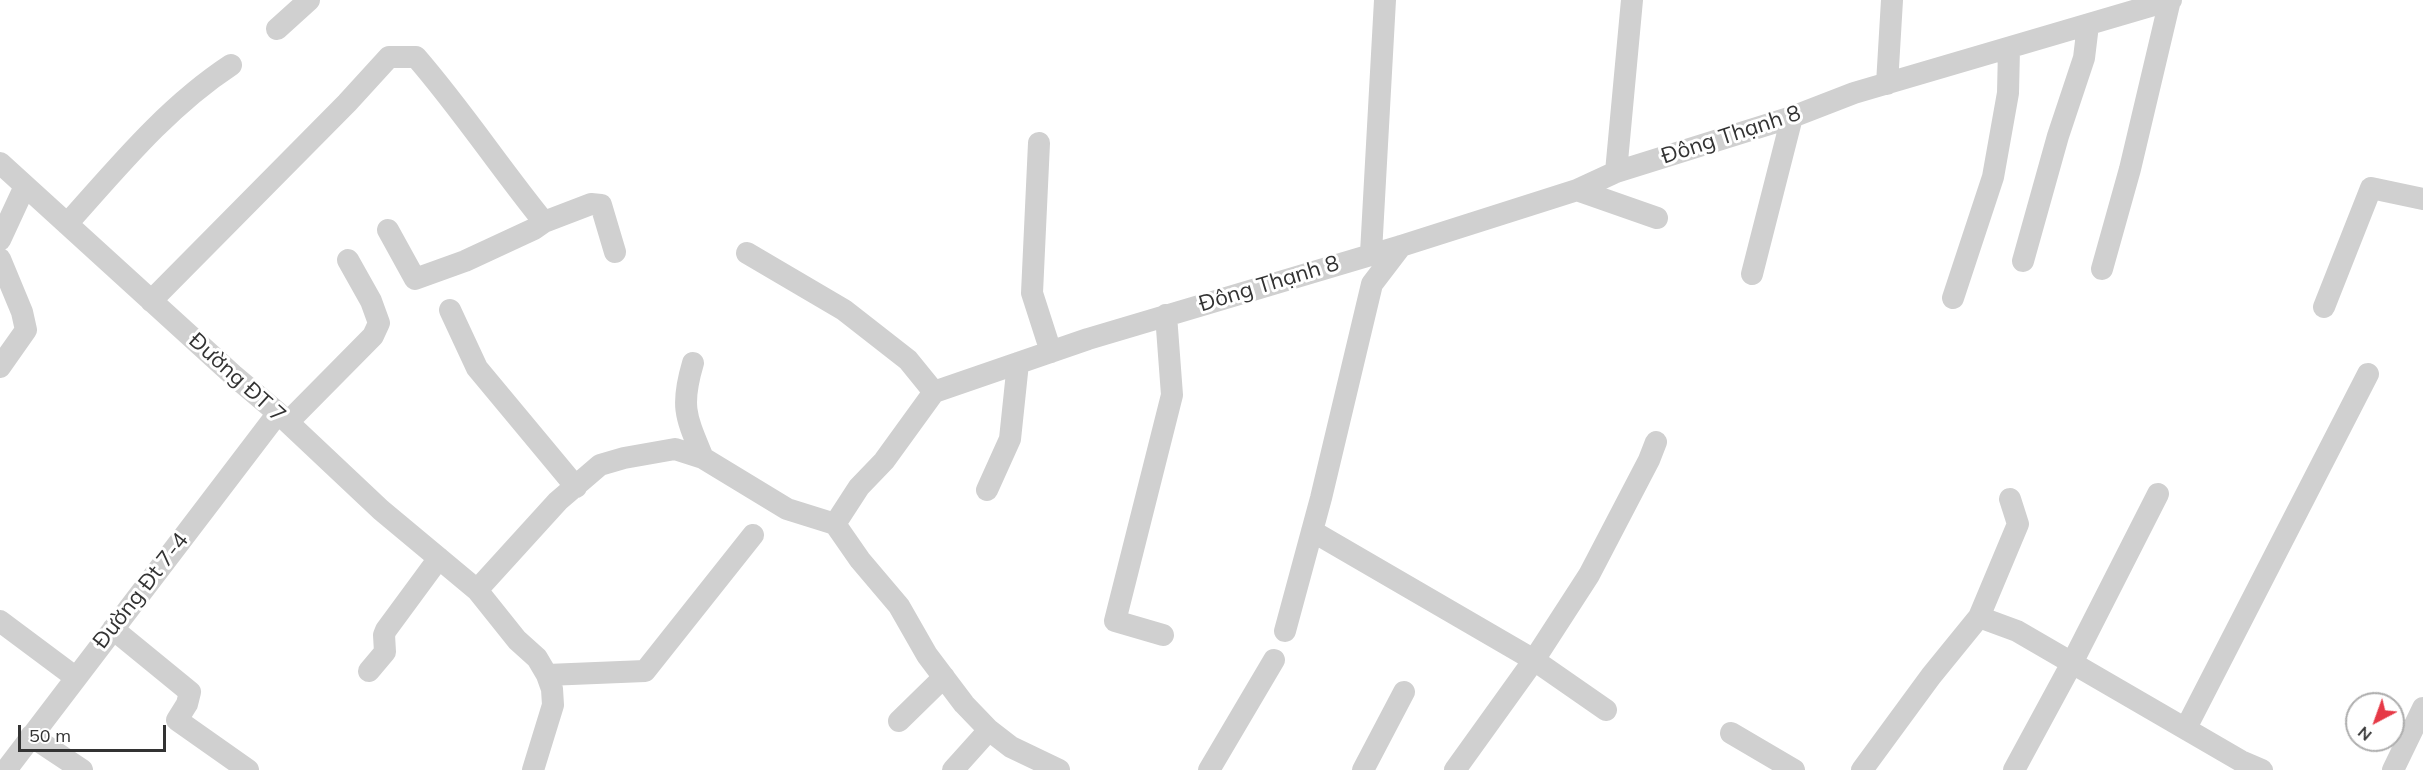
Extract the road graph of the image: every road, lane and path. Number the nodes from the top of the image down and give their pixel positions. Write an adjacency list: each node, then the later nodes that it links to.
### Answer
1 (309, 0): 7 (street)
2 (1385, 0): 25 (street)
3 (1632, 0): 14 (street)
4 (1892, 0): 10 (street)
5 (2171, 0): 6 (street, Đông Thạnh 8); 30 (street)
6 (2088, 25): 8 (street, Đông Thạnh 8); 29 (street)
7 (278, 29)
8 (2009, 49): 10 (street, Đông Thạnh 8); 32 (street)
9 (231, 65): 20 (street)
10 (1887, 84): 11 (street, Đông Thạnh 8)
11 (1792, 117): 14 (street, Đông Thạnh 8); 31 (street)
12 (1039, 143): 37 (street)
13 (0, 163): 15 (street, Đường ĐT 7)
14 (1617, 172): 16 (street, Đông Thạnh 8)
15 (25, 186): 20 (street, Đường ĐT 7); 22 (street)
16 (1577, 190): 18 (street); 23 (street, Đông Thạnh 8)
17 (2423, 199): 34 (street)
18 (1657, 219)
19 (544, 222): 21 (street); 24 (street); 33 (street)
20 (67, 224): 33 (street, Đường ĐT 7)
21 (388, 230)
22 (0, 240)
23 (1401, 246): 25 (street, Đông Thạnh 8); 51 (street)
24 (615, 252)
25 (1371, 253): 36 (street, Đông Thạnh 8)
26 (747, 254): 42 (street)
27 (0, 259): 40 (street)
28 (348, 260): 43 (street, Đường Đt 7-4)
29 (2022, 261)
30 (2102, 269)
31 (1752, 274)
32 (1953, 298)
33 (151, 301): 43 (street, Đường ĐT 7)
34 (2324, 307)
35 (450, 310): 46 (street)
36 (1166, 315): 37 (street, Đông Thạnh 8); 59 (street)
37 (1051, 352): 39 (street, Đông Thạnh 8)
38 (693, 363): 45 (street)
39 (1018, 363): 42 (street, Đông Thạnh 8); 47 (street)
40 (0, 367)
41 (2368, 374): 71 (street)
42 (934, 392): 50 (street)
43 (283, 418): 53 (street, Đường ĐT 7); 57 (street, Đường Đt 7-4)
44 (1656, 442): 61 (street)
45 (703, 458): 46 (street); 50 (street)
46 (576, 487): 54 (street)
47 (987, 490)
48 (2158, 494): 62 (street)
49 (2010, 499): 55 (street)
50 (834, 524): 66 (street)
51 (1312, 531): 58 (street); 61 (street)
52 (753, 535): 64 (street)
53 (440, 558): 54 (street, Đường ĐT 7); 63 (street)
54 (477, 590): 64 (street, Đường ĐT 7)
55 (1979, 616): 62 (street); 86 (street)
56 (0, 621): 65 (street)
57 (113, 629): 65 (street, Đường Đt 7-4); 78 (street)
58 (1285, 631)
59 (1163, 635)
60 (1274, 660): 82 (street)
61 (1534, 660): 69 (street); 84 (street)
62 (2072, 663): 71 (street); 87 (street)
63 (369, 671)
64 (548, 675): 79 (street)
65 (75, 677): 74 (street, Đường Đt 7-4)
66 (944, 677): 70 (street); 72 (street)
67 (1404, 692): 83 (street)
68 (2423, 708): 88 (street)
69 (1606, 710)
70 (899, 721)
71 (2186, 728): 75 (street)
72 (989, 730): 80 (street); 81 (street)
73 (1731, 733): 85 (street)
74 (31, 736): 76 (street, Đường Đt 7-4); 77 (street)
75 (2246, 767)
76 (6, 770)
77 (82, 770)
78 (248, 770)
79 (533, 770)
80 (953, 770)
81 (1059, 770)
82 (1209, 770)
83 (1363, 770)
84 (1455, 770)
85 (1794, 770)
86 (1862, 770)
87 (2014, 770)
88 (2393, 770)

